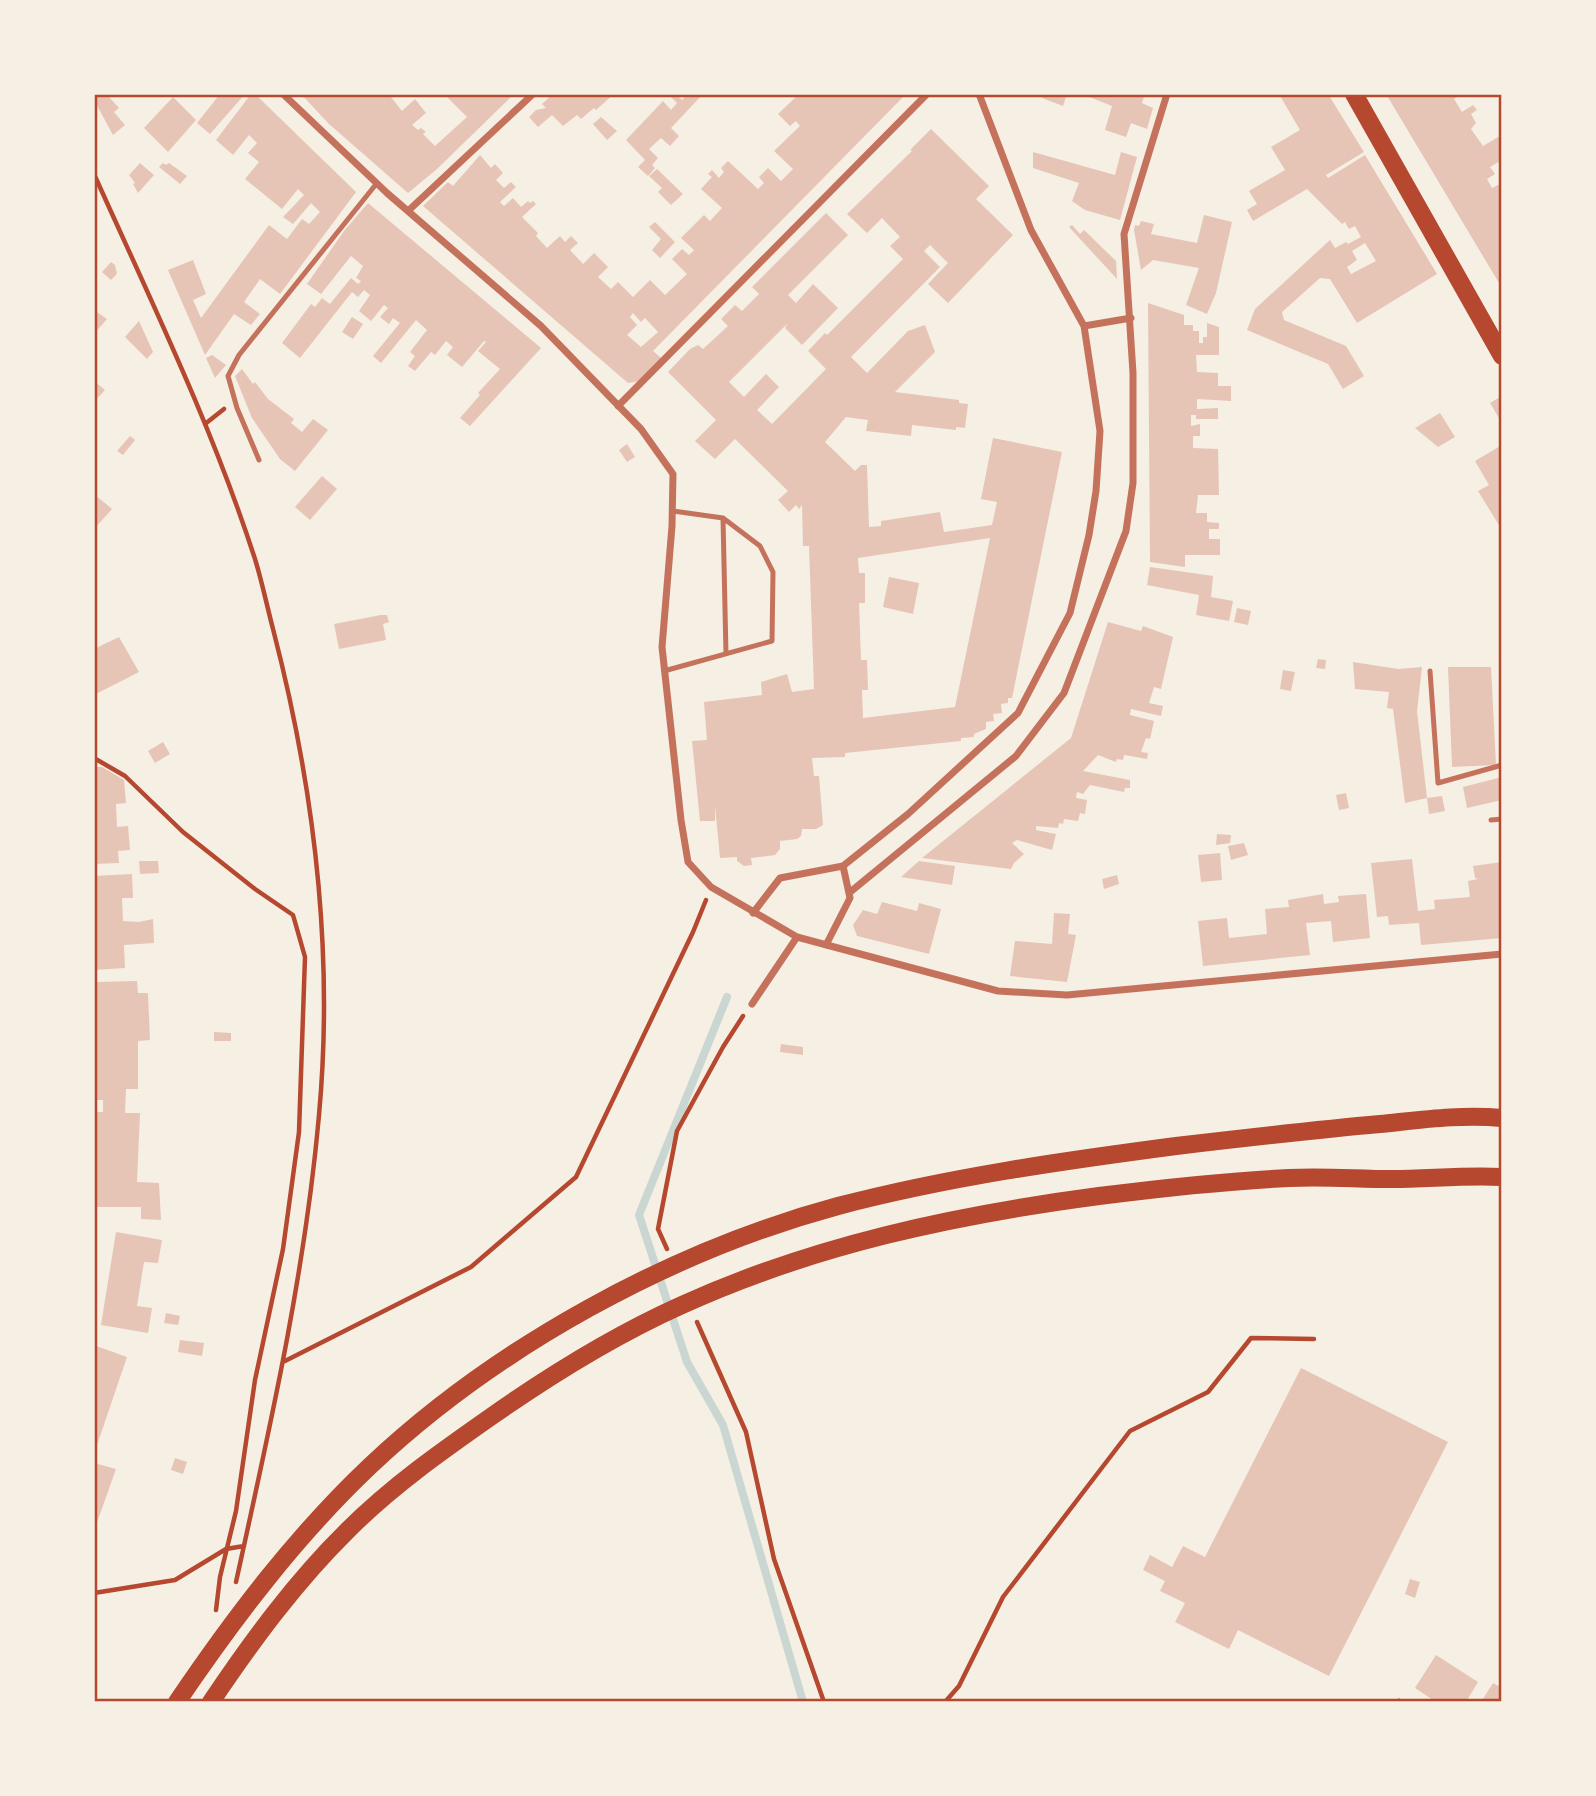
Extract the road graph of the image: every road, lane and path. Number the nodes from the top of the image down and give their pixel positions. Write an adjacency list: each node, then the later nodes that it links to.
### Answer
1 (283, 94): 8 (street)
2 (533, 94): 9 (street)
3 (927, 94): 13 (street)
4 (979, 94): 11 (street)
5 (1167, 94): 10 (street)
6 (1354, 94): 12 (main road)
7 (94, 174): 37 (path)
8 (377, 183): 9 (street); 14 (lane)
9 (408, 211): 13 (street)
10 (1131, 318): 11 (street); 26 (street)
11 (1084, 326): 24 (street)
12 (1502, 355)
13 (618, 406): 15 (street)
14 (260, 460)
15 (673, 511): 16 (lane); 18 (street)
16 (723, 518): 17 (lane); 17 (lane)
17 (726, 654): 18 (lane)
18 (664, 671): 25 (street)
19 (1430, 671): 21 (lane)
20 (94, 758): 39 (path)
21 (1502, 765)
22 (1502, 819): 23 (lane)
23 (1491, 820)
24 (843, 866): 26 (street); 27 (street)
25 (711, 887): 27 (street); 37 (path)
26 (849, 893): 29 (street)
27 (753, 913): 28 (street)
28 (797, 937): 29 (street); 31 (street)
29 (826, 945): 30 (street)
30 (1502, 954)
31 (752, 1004): 34 (path)
32 (1502, 1118): 43 (main road)
33 (1502, 1177): 44 (main road)
34 (669, 1254)
35 (695, 1317): 45 (path)
36 (1314, 1339): 46 (path)
37 (284, 1361): 38 (path)
38 (244, 1546): 39 (path); 40 (path)
39 (226, 1549): 41 (path); 42 (path)
40 (236, 1584)
41 (94, 1593)
42 (215, 1619)
43 (177, 1702)
44 (211, 1702)
45 (824, 1702)
46 (945, 1702)

